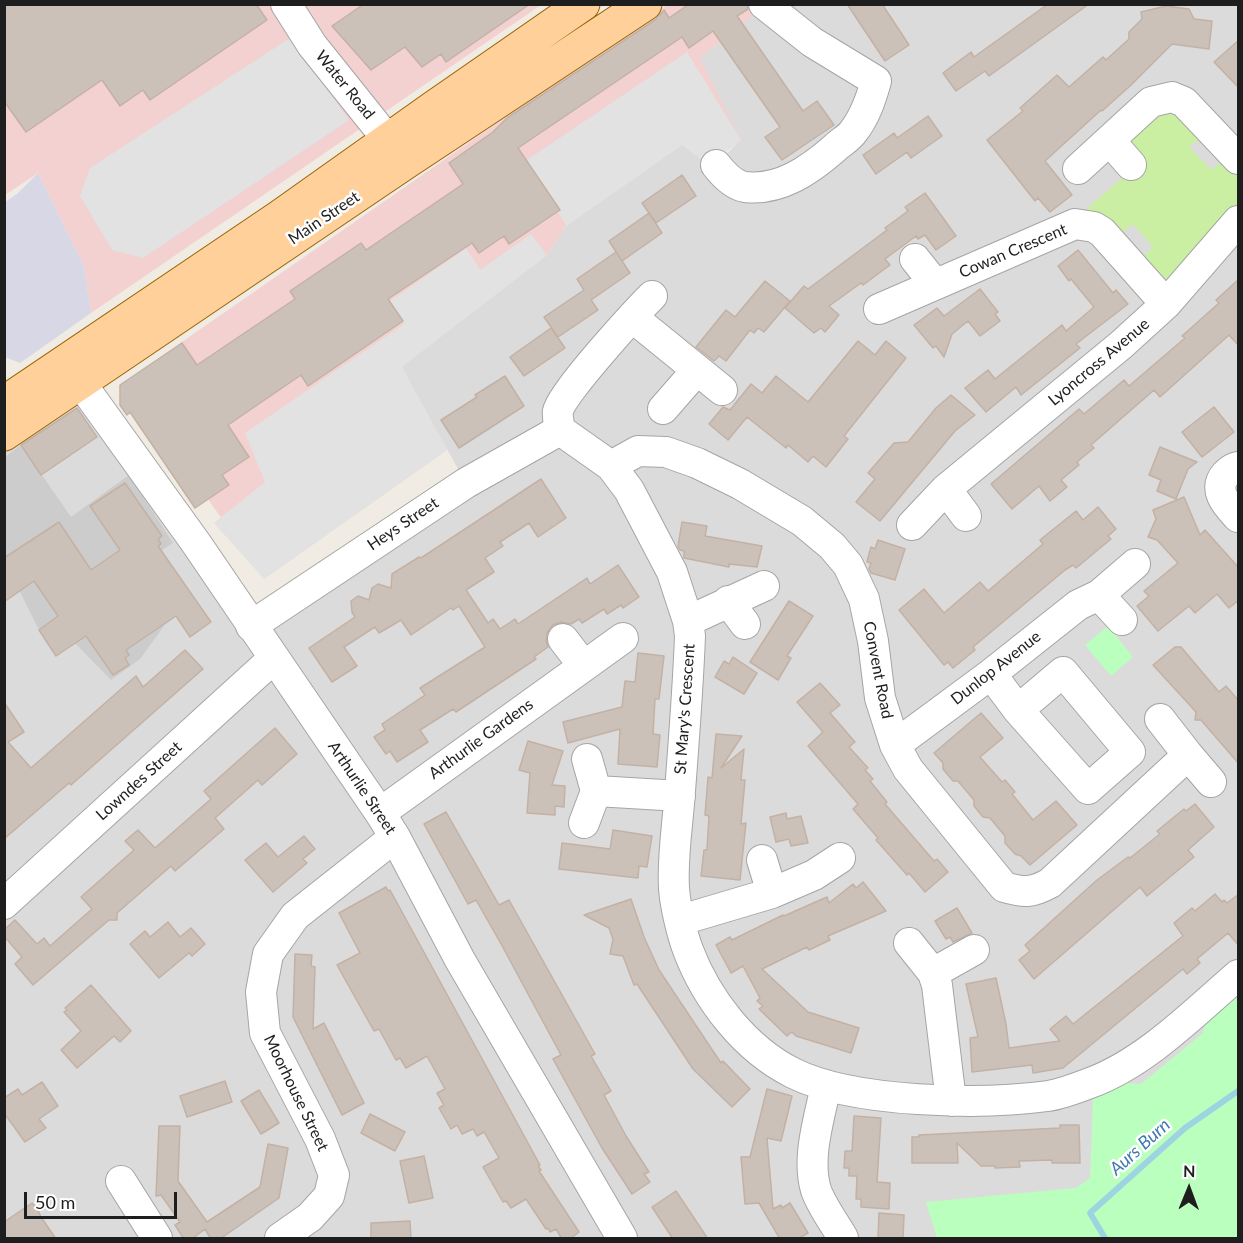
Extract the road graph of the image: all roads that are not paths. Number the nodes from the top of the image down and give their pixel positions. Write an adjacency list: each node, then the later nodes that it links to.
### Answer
1 (286, 4): 6 (street, Water Road)
2 (583, 4): 6 (main road, Main Street)
3 (645, 4): 6 (main road, Main Street)
4 (764, 4): 8 (street)
5 (1110, 141): 7 (street); 9 (street); 10 (street)
6 (398, 151): 17 (main road, Main Street)
7 (1239, 159)
8 (716, 165)
9 (1131, 165)
10 (1078, 169)
11 (1239, 221): 14 (street, Lyoncross Avenue)
12 (915, 259): 13 (street)
13 (935, 284): 14 (street, Cowan Crescent); 15 (street, Cowan Crescent)
14 (1166, 304): 25 (street, Lyoncross Avenue)
15 (879, 309)
16 (697, 370): 18 (street); 20 (street); 21 (street)
17 (73, 372): 19 (main road, Main Street); 22 (main road, Main Street); 34 (street, Arthurlie Street)
18 (722, 390)
19 (4, 403)
20 (663, 410)
21 (560, 430): 23 (street, St Mary's Crescent); 34 (street, Heys Street)
22 (4, 434)
23 (611, 466): 32 (street, St Mary's Crescent); 42 (street, Convent Road)
24 (1239, 466): 27 (street)
25 (946, 489): 26 (street); 28 (street, Lyoncross Avenue)
26 (966, 516)
27 (1239, 517)
28 (912, 525)
29 (1135, 564): 31 (street, Dunlop Avenue)
30 (764, 586): 32 (street, St Mary's Crescent)
31 (1099, 596): 33 (street); 39 (street, Dunlop Avenue)
32 (688, 621): 47 (street, St Mary's Crescent)
33 (1122, 621)
34 (251, 626): 37 (street, Arthurlie Street)
35 (623, 638): 38 (street, Arthurlie Gardens)
36 (563, 639): 38 (street)
37 (274, 658): 48 (street, Arthurlie Street); 54 (street, Lowndes Street)
38 (583, 665): 48 (street, Arthurlie Gardens)
39 (991, 674): 40 (street); 42 (street, Dunlop Avenue)
40 (1018, 710)
41 (1160, 718): 43 (street)
42 (895, 745): 43 (street, Convent Road)
43 (1188, 755): 45 (street)
44 (587, 759): 46 (street)
45 (1211, 782)
46 (596, 791): 47 (street, St Mary's Crescent); 49 (street)
47 (680, 796): 55 (street, St Mary's Crescent)
48 (380, 813): 50 (street, Arthurlie Street)
49 (584, 823)
50 (395, 837): 64 (street, Moorhouse Street); 65 (street, Arthurlie Street)
51 (840, 858): 53 (street)
52 (762, 860): 53 (street)
53 (772, 893): 55 (street)
54 (4, 904)
55 (681, 920): 60 (street, St Mary's Crescent)
56 (909, 943): 58 (street)
57 (974, 950): 58 (street)
58 (933, 973): 61 (street)
59 (1239, 975): 61 (street, St Mary's Crescent)
60 (826, 1085): 61 (street, St Mary's Crescent); 66 (street)
61 (951, 1101)
62 (121, 1181): 63 (street)
63 (158, 1239)
64 (280, 1239)
65 (622, 1239)
66 (843, 1239)

